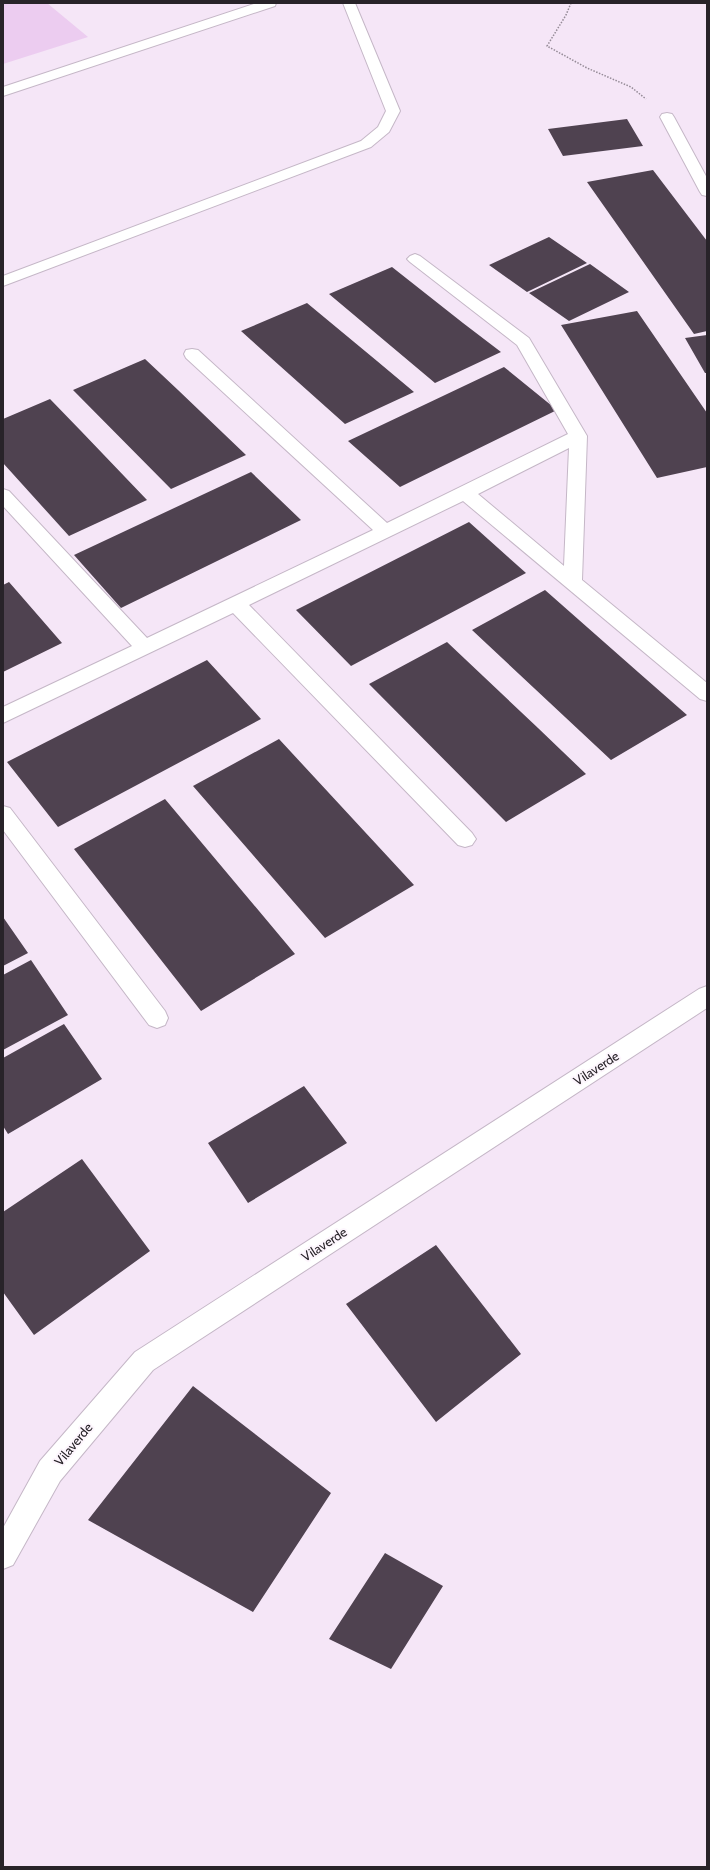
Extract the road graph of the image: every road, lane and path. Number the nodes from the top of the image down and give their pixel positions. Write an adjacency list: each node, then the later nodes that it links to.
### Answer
1 (270, 3): 4 (street)
2 (349, 3): 8 (street)
3 (571, 3): 5 (path)
4 (3, 92)
5 (667, 117): 6 (street)
6 (707, 192)
7 (415, 259): 10 (street)
8 (3, 282)
9 (192, 354): 13 (street)
10 (578, 436): 11 (street); 14 (street)
11 (466, 493): 13 (street); 14 (street)
12 (3, 495): 16 (street)
13 (385, 531): 15 (street)
14 (573, 582): 17 (street)
15 (236, 604): 16 (street); 20 (street)
16 (145, 648): 18 (street)
17 (707, 694)
18 (3, 716)
19 (3, 814): 22 (street)
20 (465, 839)
21 (707, 996): 23 (street, Vilaverde)
22 (157, 1018)
23 (3, 1555)

